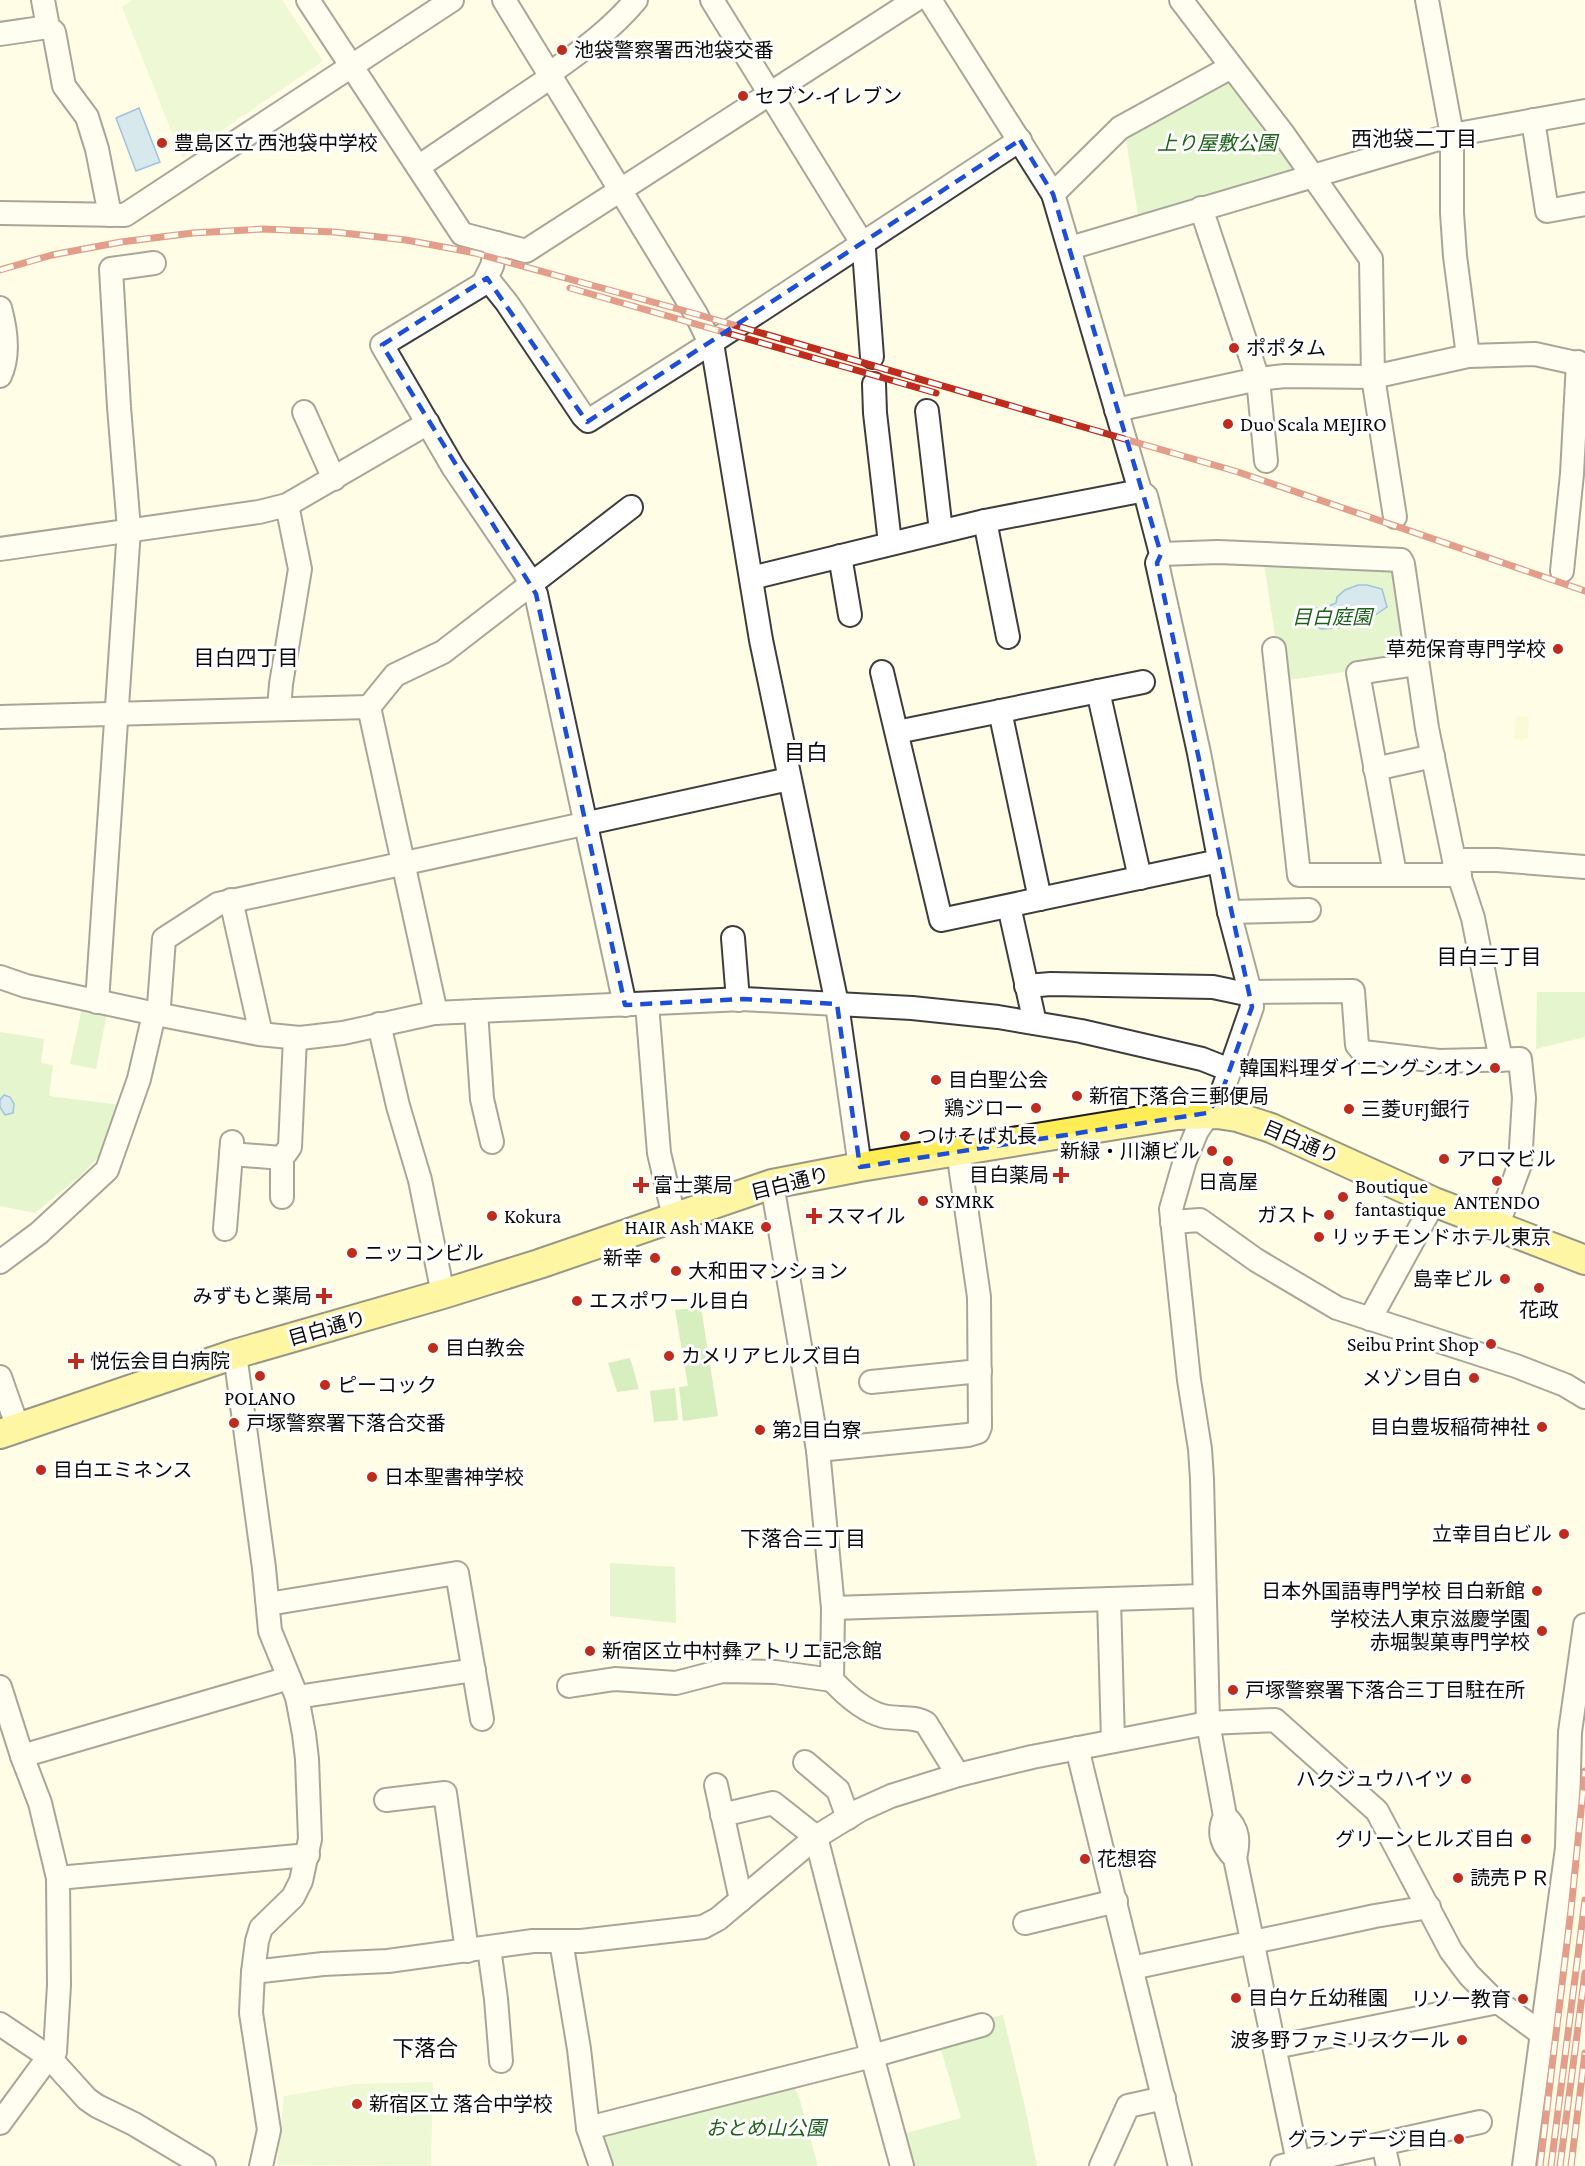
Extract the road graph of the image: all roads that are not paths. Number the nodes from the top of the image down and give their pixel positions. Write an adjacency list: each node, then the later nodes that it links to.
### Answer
1 (43, 0): 11 (street)
2 (308, 0): 13 (street)
3 (452, 0): 13 (street)
4 (504, 0): 15 (street)
5 (636, 0): 15 (street)
6 (712, 0): 16 (street)
7 (915, 0): 16 (street)
8 (930, 0): 20 (street)
9 (1181, 0): 14 (street)
10 (1427, 0): 19 (street)
11 (48, 27): 12 (street); 28 (street)
12 (0, 34)
13 (352, 66): 21 (street); 28 (street)
14 (1231, 67): 22 (street); 24 (street)
15 (550, 75): 21 (street); 23 (street)
16 (770, 95): 23 (street); 30 (street)
17 (1585, 111): 18 (street)
18 (1533, 120): 19 (street); 25 (street)
19 (1452, 135): 22 (street); 36 (street)
20 (1020, 140): 24 (street); 30 (street)
21 (418, 167): 29 (street)
22 (1313, 176): 26 (street); 40 (street)
23 (621, 191): 29 (street); 35 (street)
24 (1053, 194): 31 (street)
25 (1585, 204)
26 (1201, 208): 31 (street); 41 (street)
27 (0, 213): 28 (street)
28 (110, 215)
29 (497, 243): 33 (street)
30 (862, 243): 35 (street); 37 (street)
31 (1070, 248): 43 (street)
32 (153, 263): 54 (street)
33 (487, 278): 35 (street); 46 (street)
34 (0, 308): 39 (street)
35 (711, 343): 61 (street)
36 (1468, 356): 38 (street); 40 (street)
37 (872, 357)
38 (1582, 364): 60 (street)
39 (0, 376)
40 (1373, 377): 41 (street); 52 (street)
41 (1258, 379): 43 (street); 47 (street)
42 (874, 384): 56 (street)
43 (1116, 410): 49 (street)
44 (927, 411): 55 (street)
45 (304, 412): 48 (street)
46 (428, 423): 48 (street); 62 (street)
47 (1266, 461)
48 (334, 479): 50 (street)
49 (1140, 491): 53 (street); 58 (street)
50 (287, 506): 54 (street); 71 (street)
51 (631, 507): 62 (street)
52 (1395, 517)
53 (985, 521): 55 (street); 64 (street)
54 (129, 529): 57 (street); 73 (street)
55 (941, 531): 56 (street)
56 (890, 543): 59 (street)
57 (0, 549)
58 (1161, 554): 66 (street); 80 (street)
59 (840, 556): 61 (street); 63 (street)
60 (1562, 571)
61 (751, 578): 78 (street)
62 (532, 585): 70 (street); 79 (street)
63 (850, 615)
64 (1008, 637)
65 (1274, 649): 84 (street)
66 (1417, 664): 76 (street); 77 (street)
67 (882, 672): 75 (street)
68 (1143, 682): 69 (street)
69 (1098, 691): 72 (street); 85 (street)
70 (369, 707): 71 (street); 81 (street)
71 (279, 709): 73 (street)
72 (1000, 711): 75 (street); 86 (street)
73 (118, 714): 74 (street); 96 (street)
74 (0, 717)
75 (897, 732): 88 (street)
76 (1432, 756): 77 (street); 82 (street)
77 (1375, 769): 84 (street)
78 (789, 779): 79 (street); 98 (street)
79 (584, 824): 81 (street); 97 (street)
80 (1219, 861): 85 (street); 90 (street)
81 (404, 862): 87 (street); 100 (street)
82 (1457, 867): 83 (street); 84 (street); 106 (street)
83 (1585, 867)
84 (1395, 874)
85 (1140, 878): 86 (street)
86 (1041, 899): 88 (street)
87 (231, 900): 101 (street); 104 (street)
88 (1010, 906): 93 (street)
89 (1309, 910): 90 (street)
90 (1229, 912): 94 (street)
91 (733, 938): 95 (street)
92 (0, 977): 96 (street)
93 (1026, 986): 94 (street); 102 (street)
94 (1251, 993): 106 (street); 107 (street)
95 (738, 1000): 97 (street); 98 (street)
96 (97, 1002): 101 (street)
97 (636, 1004): 99 (street); 116 (street)
98 (837, 1004): 102 (street); 112 (street)
99 (476, 1011): 100 (street); 109 (street)
100 (436, 1013): 103 (street)
101 (156, 1014): 104 (street); 121 (street)
102 (1035, 1023): 107 (street)
103 (379, 1024): 105 (street); 122 (street)
104 (261, 1034): 105 (street)
105 (295, 1038): 111 (street)
106 (1501, 1060): 118 (street)
107 (1230, 1070): 108 (street)
108 (1208, 1113): 110 (main road, 目白通り); 115 (main road, 目白通り); 117 (street)
109 (492, 1142)
110 (958, 1151): 112 (main road, 目白通り); 125 (street)
111 (282, 1158): 114 (street); 119 (street)
112 (860, 1167): 113 (main road, 目白通り)
113 (772, 1184): 116 (main road, 目白通り); 130 (street)
114 (282, 1197)
115 (1434, 1202): 118 (main road, 目白通り); 123 (street)
116 (674, 1217): 122 (main road, 目白通り)
117 (1172, 1222): 123 (street); 131 (street)
118 (1497, 1227): 120 (main road, 目白通り)
119 (225, 1229)
120 (1585, 1260)
121 (0, 1262)
122 (443, 1294): 124 (main road, 目白通り)
123 (1370, 1319): 128 (street)
124 (235, 1354): 129 (main road, 目白通り); 133 (street)
125 (980, 1371): 127 (street); 130 (street)
126 (0, 1377): 129 (street)
127 (871, 1382)
128 (1585, 1398)
129 (9, 1431)
130 (818, 1450): 134 (street)
131 (1204, 1596): 132 (street); 142 (street)
132 (1109, 1599): 134 (street); 143 (street)
133 (268, 1604): 136 (street); 140 (street)
134 (833, 1608): 137 (street)
135 (1585, 1625): 167 (street)
136 (474, 1670): 140 (street); 141 (street)
137 (832, 1680): 138 (street); 147 (street)
138 (569, 1686)
139 (0, 1687): 145 (street)
140 (293, 1688): 145 (street); 153 (street)
141 (482, 1719)
142 (1208, 1722): 143 (street); 157 (street); 160 (street)
143 (1113, 1741): 144 (street)
144 (1077, 1748): 147 (street); 156 (street)
145 (22, 1756): 154 (street)
146 (805, 1762): 151 (street)
147 (957, 1775): 151 (street)
148 (716, 1785): 150 (street)
149 (386, 1800): 161 (street)
150 (722, 1815): 152 (street); 155 (street)
151 (848, 1818): 152 (street)
152 (816, 1837): 155 (street); 169 (street)
153 (308, 1855): 154 (street); 163 (street)
154 (58, 1878): 170 (street)
155 (741, 1900): 159 (street)
156 (1116, 1901): 158 (street); 162 (street)
157 (1429, 1906): 160 (street); 164 (street)
158 (1026, 1923)
159 (561, 1941): 161 (street); 175 (street)
160 (1252, 1942): 162 (street); 168 (street)
161 (478, 1949): 163 (street); 171 (street)
162 (1132, 1968): 172 (street)
163 (253, 1972): 179 (street)
164 (1498, 2002): 167 (street); 168 (street)
165 (0, 2024): 170 (street)
166 (982, 2025): 169 (street)
167 (1542, 2034): 185 (street)
168 (1275, 2047): 177 (street)
169 (872, 2056): 175 (street); 181 (street)
170 (49, 2057): 173 (street); 178 (street)
171 (501, 2061)
172 (1164, 2098): 182 (street); 183 (street)
173 (0, 2122)
174 (1480, 2122): 176 (street)
175 (588, 2128): 180 (street)
176 (1383, 2144): 177 (street); 184 (street)
177 (1290, 2164)
178 (204, 2166)
179 (261, 2166)
180 (601, 2166)
181 (902, 2166)
182 (1101, 2166)
183 (1180, 2166)
184 (1388, 2166)
185 (1524, 2166)

